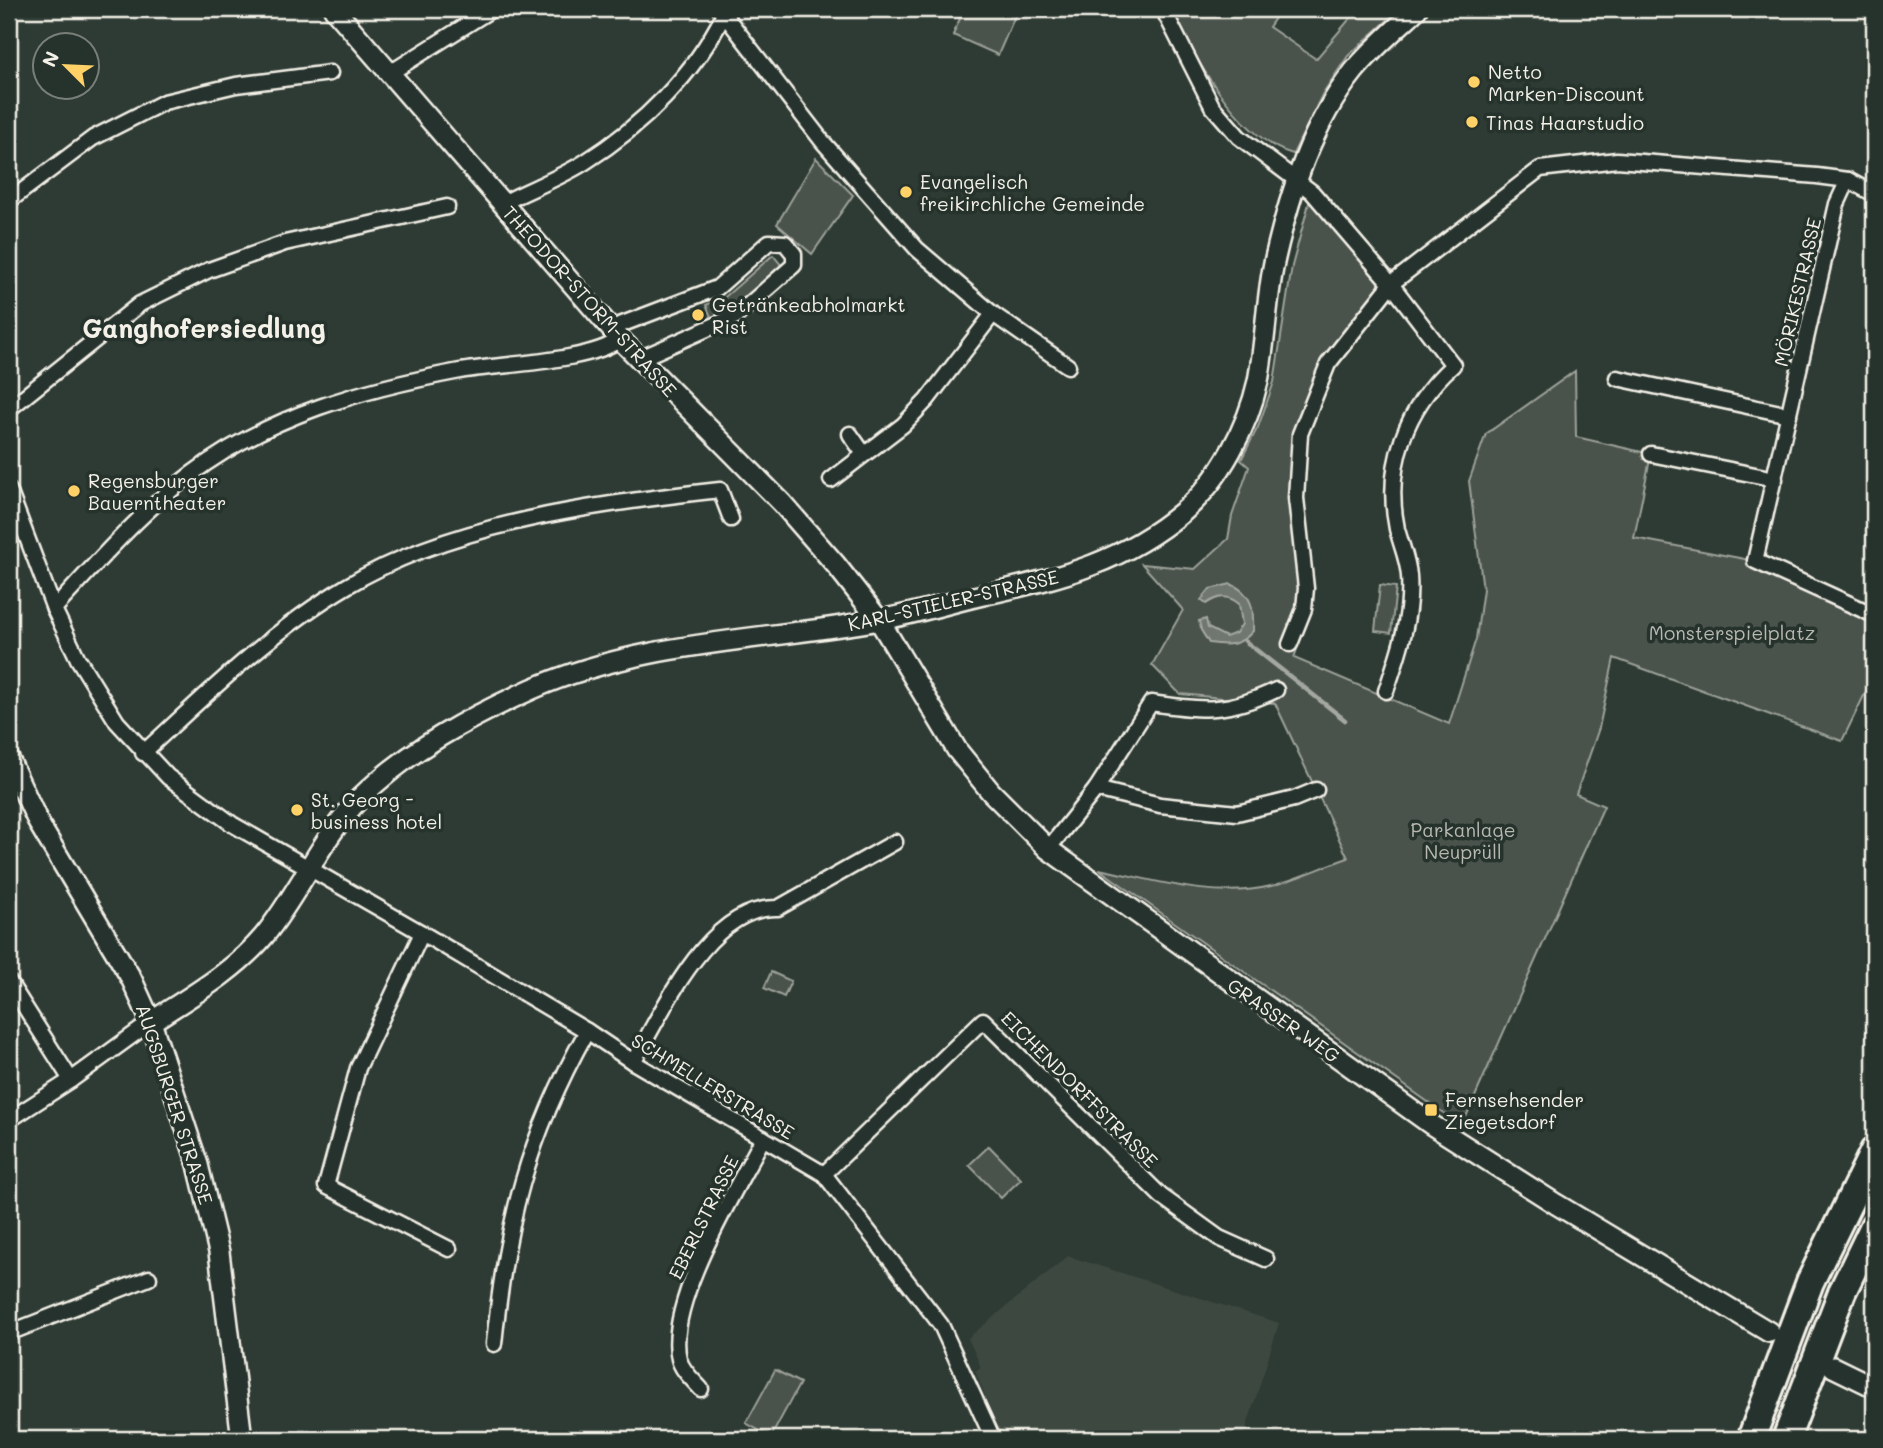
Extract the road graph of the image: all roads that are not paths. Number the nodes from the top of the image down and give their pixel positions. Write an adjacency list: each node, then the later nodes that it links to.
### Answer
1 (334, 9): 7 (street, THEODOR-STORM-STRASSE)
2 (492, 9): 7 (street)
3 (1163, 9): 8 (street)
4 (1417, 9): 8 (street, KARL-STIELER-STRASSE)
5 (722, 11): 12 (street); 15 (street)
6 (330, 73): 11 (street)
7 (390, 73): 12 (street, THEODOR-STORM-STRASSE)
8 (1298, 178): 14 (street); 31 (street, KARL-STIELER-STRASSE)
9 (1848, 180): 10 (street); 14 (street); 21 (street, MÖRIKESTRASSE)
10 (1874, 194)
11 (9, 201)
12 (503, 203): 16 (street, THEODOR-STORM-STRASSE)
13 (447, 207): 20 (street)
14 (1391, 284): 32 (street); 34 (street)
15 (993, 314): 18 (street); 23 (street)
16 (616, 333): 17 (street, THEODOR-STORM-STRASSE); 17 (street); 29 (street)
17 (639, 359): 31 (street, THEODOR-STORM-STRASSE)
18 (1068, 366)
19 (1617, 378): 21 (street)
20 (9, 409)
21 (1789, 415): 25 (street, MÖRIKESTRASSE)
22 (850, 434): 23 (street)
23 (864, 454): 26 (street)
24 (1651, 454): 25 (street)
25 (1775, 479): 30 (street, MÖRIKESTRASSE)
26 (831, 480)
27 (9, 490): 29 (street, SCHMELLERSTRASSE)
28 (732, 519): 35 (street)
29 (54, 609): 35 (street, SCHMELLERSTRASSE)
30 (1874, 615)
31 (879, 620): 40 (street, GRASSER WEG); 41 (street, KARL-STIELER-STRASSE)
32 (1290, 644)
33 (1276, 690): 37 (street)
34 (1386, 691)
35 (143, 753): 41 (street, SCHMELLERSTRASSE)
36 (9, 759): 44 (street, AUGSBURGER STRASSE)
37 (1096, 789): 38 (street); 40 (street)
38 (1316, 790)
39 (895, 842): 46 (street)
40 (1048, 849): 56 (street, GRASSER WEG)
41 (310, 869): 42 (street, SCHMELLERSTRASSE); 44 (street, KARL-STIELER-STRASSE)
42 (422, 933): 45 (street, SCHMELLERSTRASSE); 53 (street)
43 (9, 982): 47 (street)
44 (151, 1022): 47 (street); 62 (street, AUGSBURGER STRASSE)
45 (587, 1031): 46 (street, SCHMELLERSTRASSE); 58 (street)
46 (633, 1062): 49 (street, SCHMELLERSTRASSE)
47 (71, 1080): 48 (street)
48 (9, 1120)
49 (763, 1138): 51 (street, SCHMELLERSTRASSE); 61 (street, EBERLSTRASSE)
50 (1874, 1151): 64 (highway)
51 (824, 1174): 54 (street, EICHENDORFFSTRASSE); 63 (street, SCHMELLERSTRASSE)
52 (1874, 1226): 65 (highway)
53 (449, 1249)
54 (1266, 1259)
55 (149, 1278): 57 (street)
56 (1769, 1332)
57 (9, 1333)
58 (494, 1344)
59 (1833, 1367): 60 (street)
60 (1874, 1387)
61 (701, 1389)
62 (242, 1439)
63 (993, 1439)
64 (1751, 1439)
65 (1786, 1439)

